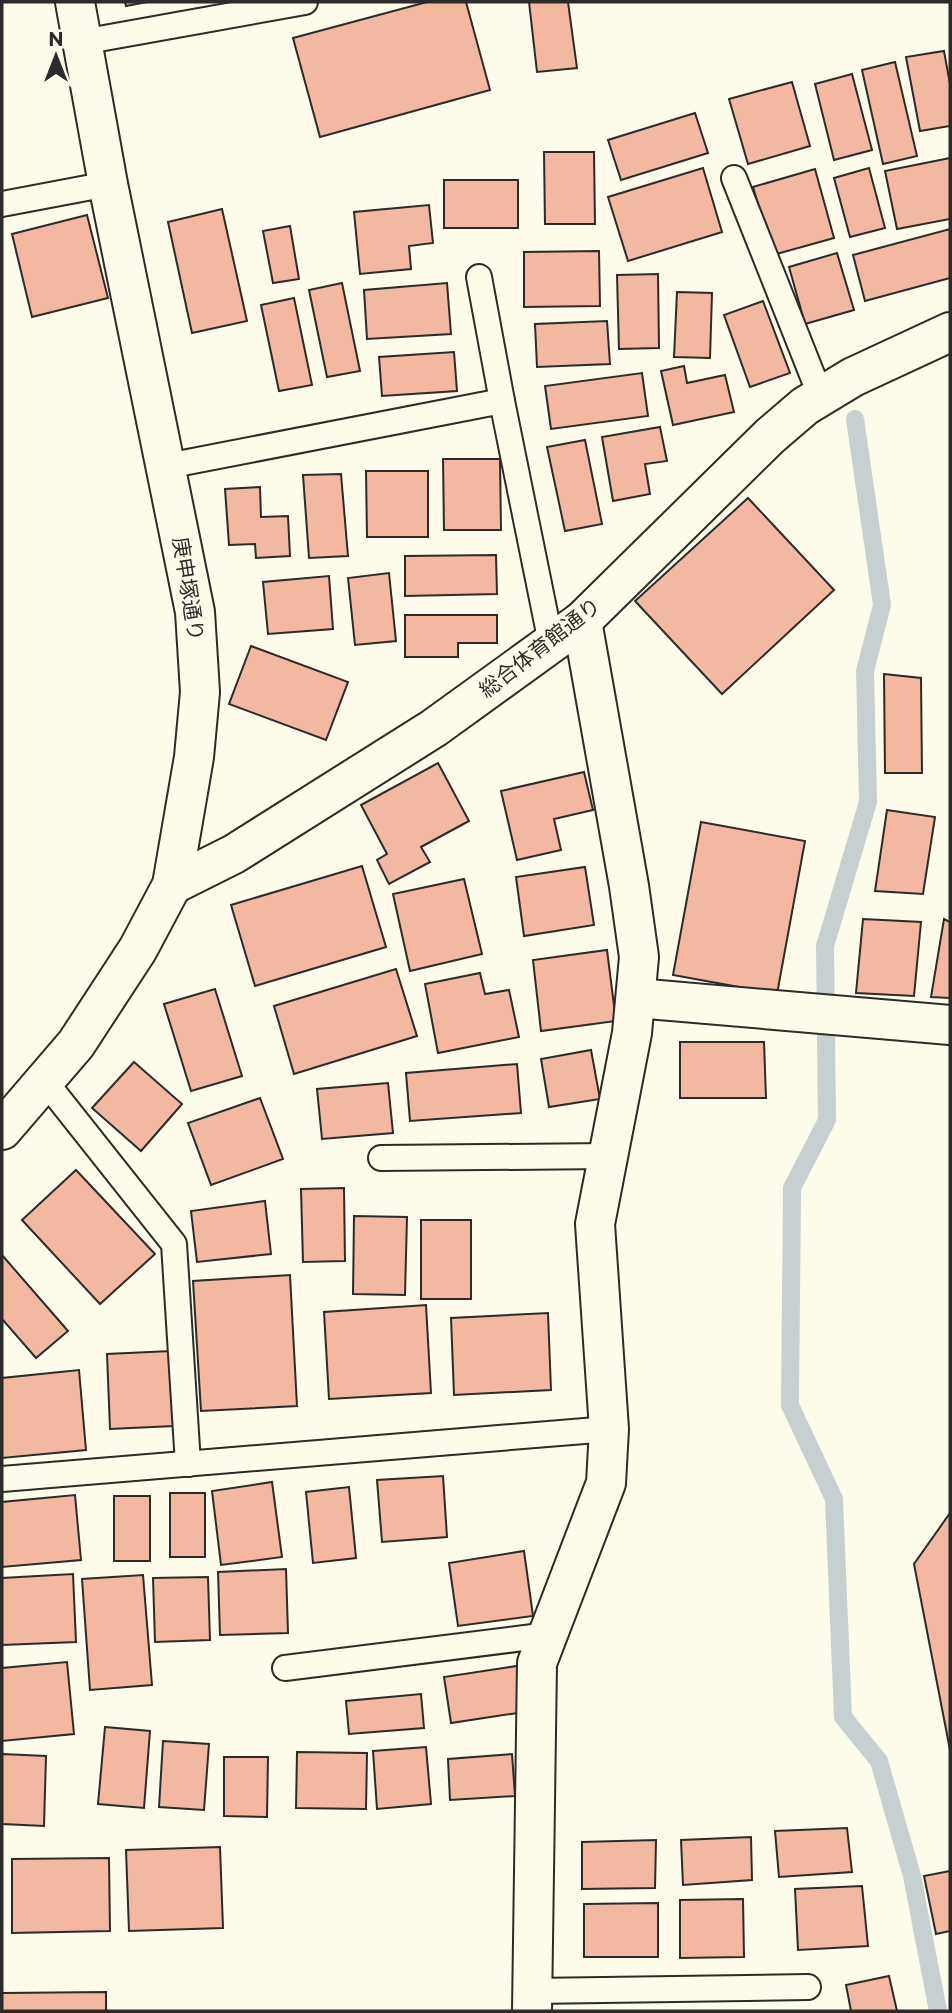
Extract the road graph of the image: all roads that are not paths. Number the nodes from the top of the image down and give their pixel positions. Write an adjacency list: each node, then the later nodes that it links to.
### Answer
1 (75, 2): 3 (street, 庚申塚通り)
2 (305, 2): 3 (lane)
3 (82, 41): 5 (street, 庚申塚通り)
4 (734, 178): 9 (lane)
5 (108, 184): 6 (lane); 11 (street, 庚申塚通り)
6 (2, 204)
7 (479, 277): 10 (lane)
8 (950, 332): 9 (street, 総合体育館通り)
9 (821, 397): 12 (street, 総合体育館通り)
10 (502, 401): 11 (lane); 13 (lane)
11 (167, 466): 14 (street, 庚申塚通り)
12 (582, 621): 13 (street, 総合体育館通り); 15 (street)
13 (551, 643): 14 (street, 総合体育館通り)
14 (172, 885): 17 (street, 庚申塚通り)
15 (636, 998): 16 (street); 19 (street)
16 (950, 1025)
17 (44, 1080): 18 (street, 庚申塚通り); 22 (lane)
18 (2, 1130)
19 (609, 1156): 20 (lane); 21 (street)
20 (381, 1158)
21 (609, 1429): 22 (lane); 24 (street)
22 (188, 1464): 23 (lane)
23 (2, 1479)
24 (548, 1634): 25 (lane); 27 (street)
25 (285, 1668)
26 (808, 1987): 27 (lane)
27 (532, 2001)

